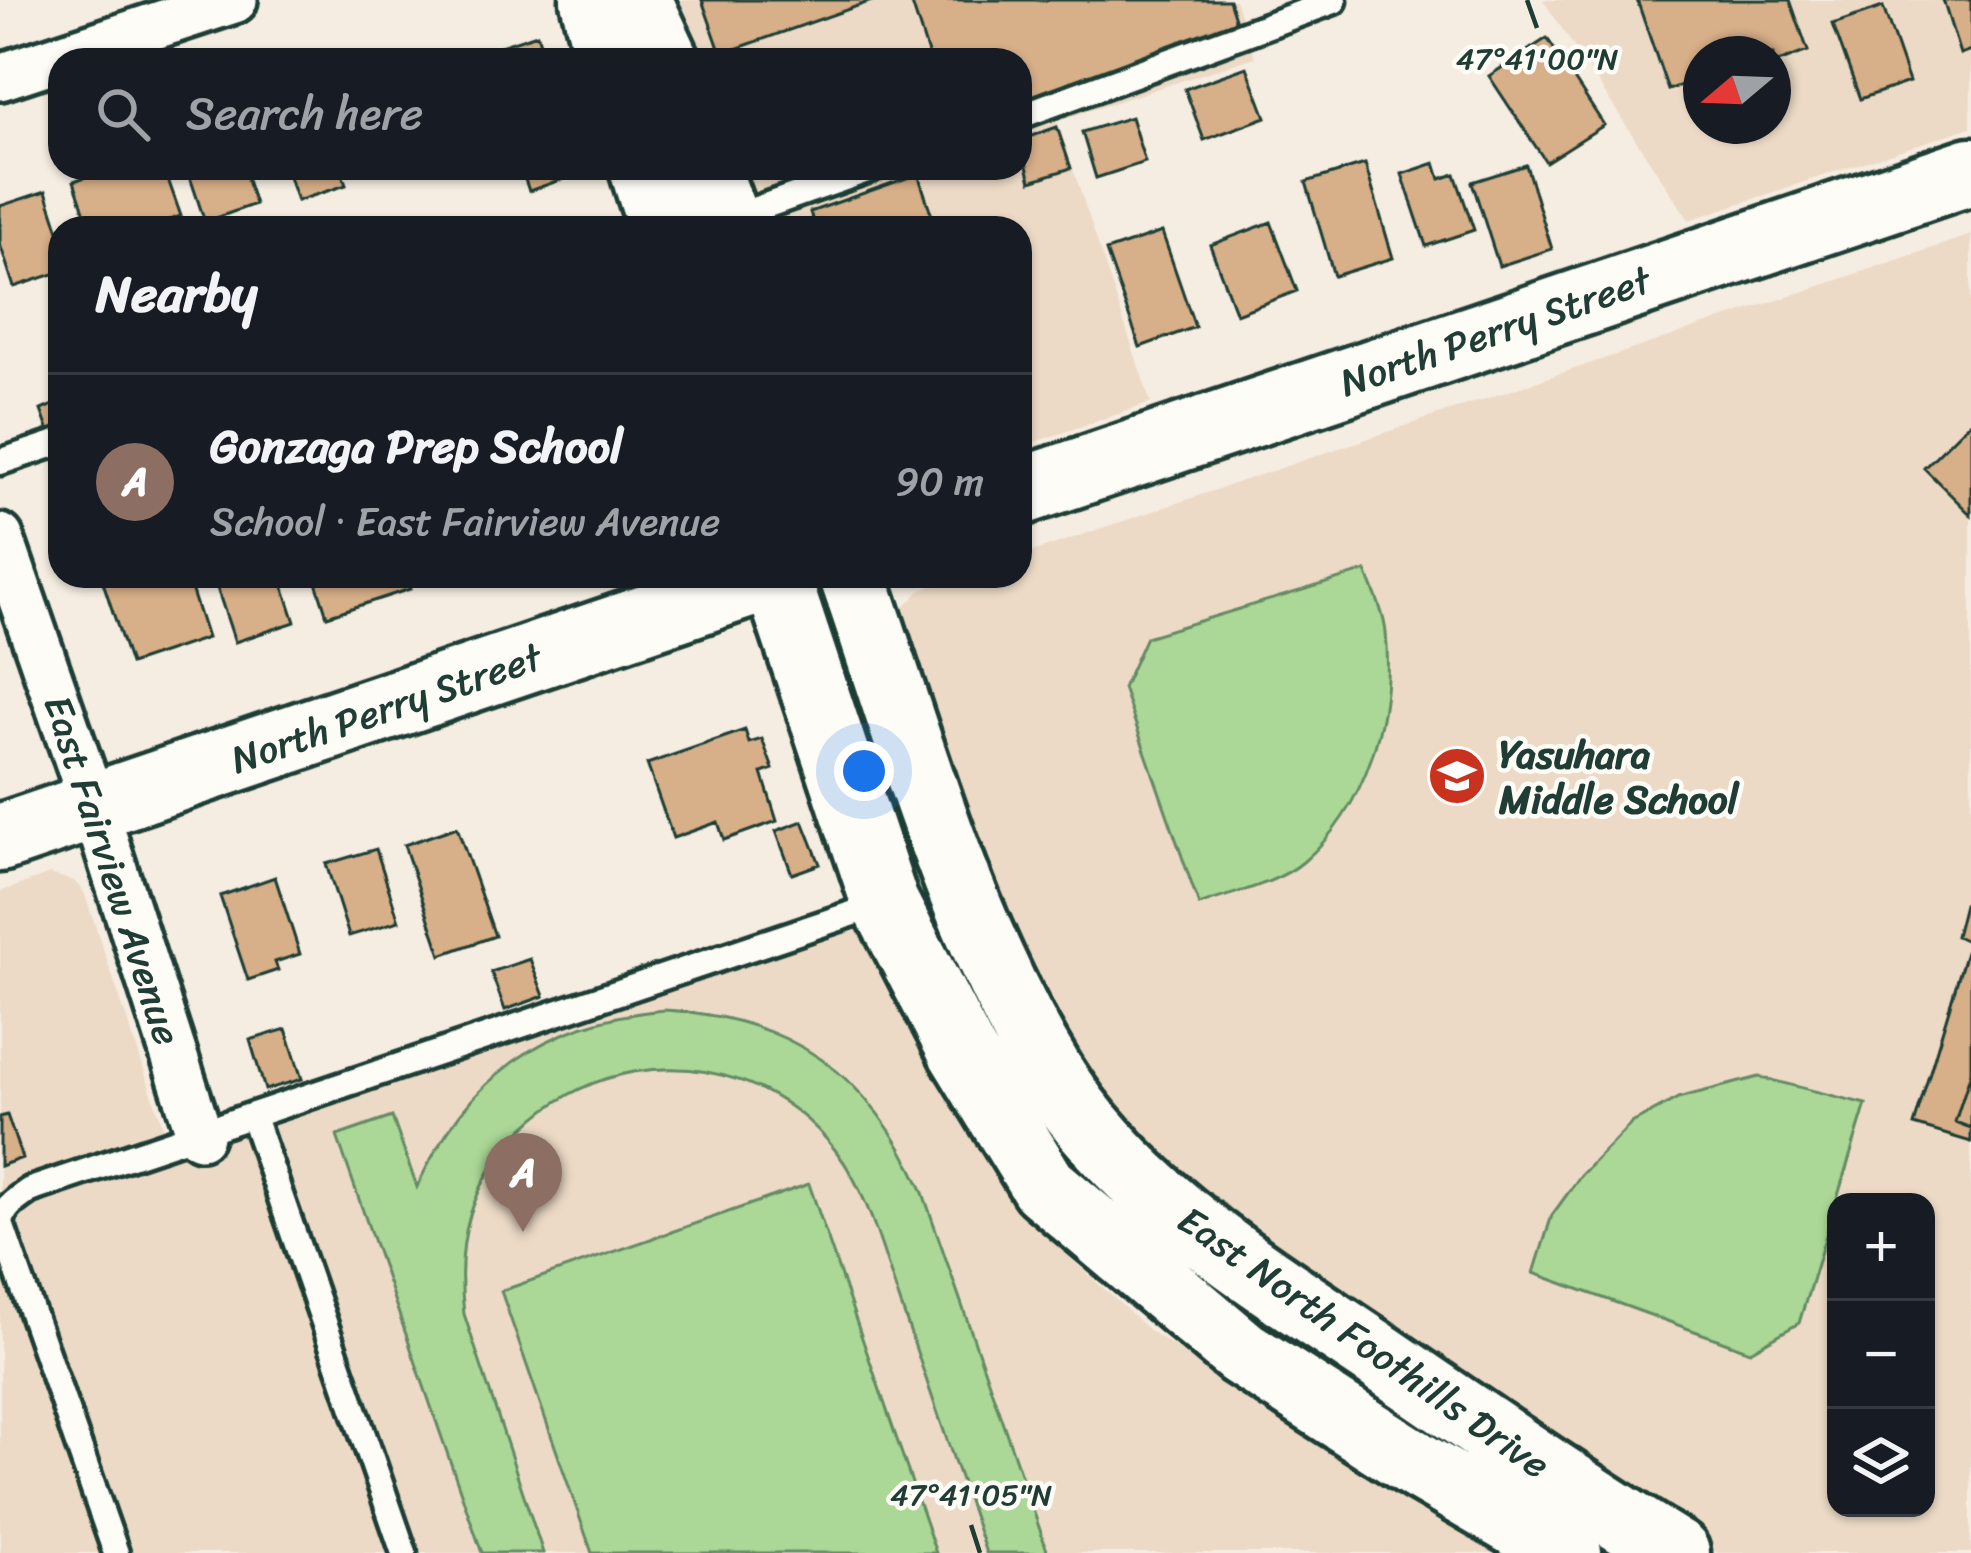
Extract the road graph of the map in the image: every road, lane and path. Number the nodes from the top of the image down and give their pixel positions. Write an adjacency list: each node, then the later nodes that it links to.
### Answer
1 (234, 0): 5 (street)
2 (594, 0): 6 (main road)
3 (638, 0): 7 (main road)
4 (1334, 1): 10 (lane)
5 (88, 48)
6 (606, 48)
7 (660, 48)
8 (48, 61): 9 (street)
9 (0, 77)
10 (1032, 112)
11 (1971, 171): 17 (main road, North Perry Street)
12 (661, 180): 14 (main road)
13 (826, 180): 14 (lane)
14 (706, 211)
15 (48, 446): 16 (lane)
16 (0, 462)
17 (1032, 488)
18 (0, 537): 22 (street, East Fairview Avenue)
19 (739, 588): 22 (main road, North Perry Street)
20 (778, 588): 24 (main road, East North Foothills Drive)
21 (857, 588): 30 (main road, East North Foothills Drive)
22 (94, 807): 23 (main road, North Perry Street); 26 (street, East Fairview Avenue)
23 (0, 838)
24 (884, 903): 25 (lane); 29 (main road, East North Foothills Drive)
25 (253, 1118): 26 (lane); 28 (lane)
26 (200, 1136): 27 (lane)
27 (116, 1553)
28 (404, 1553)
29 (1568, 1553)
30 (1676, 1553)

